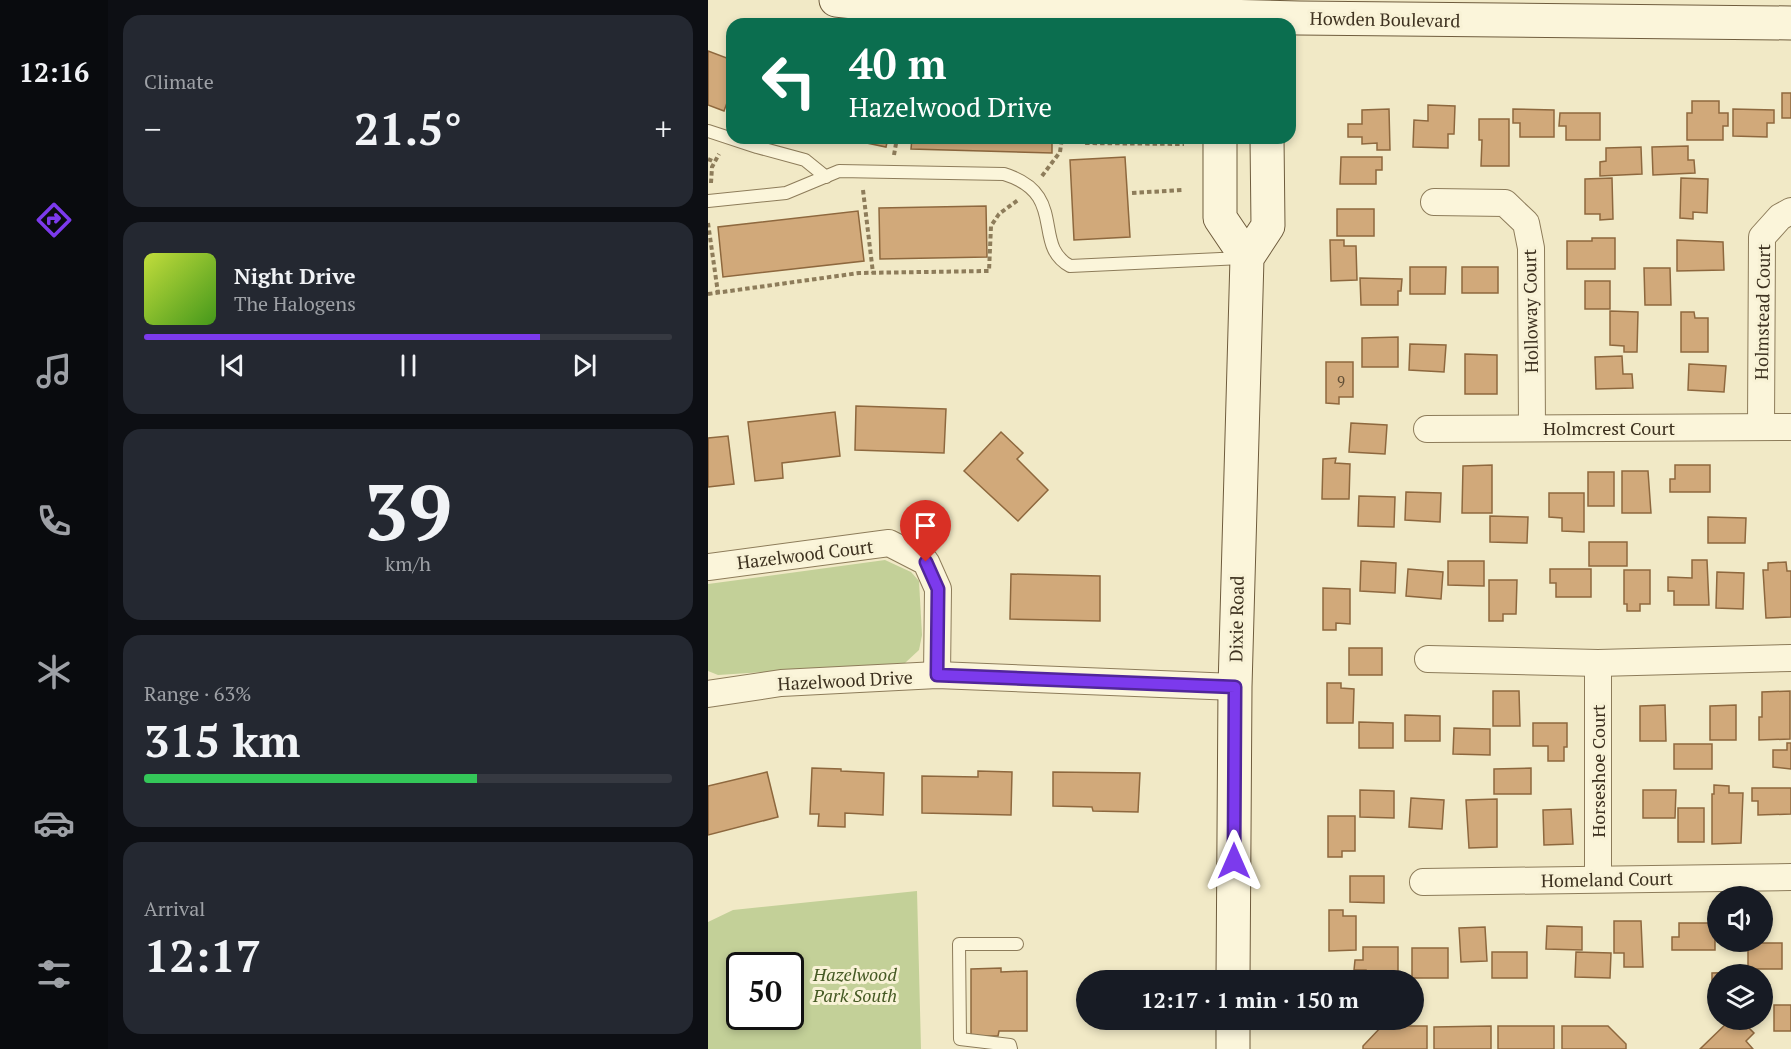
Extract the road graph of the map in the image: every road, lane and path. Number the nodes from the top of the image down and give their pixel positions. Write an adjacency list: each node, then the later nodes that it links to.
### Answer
1 (836, 0): 2 (main road, Howden Boulevard)
2 (1220, 13): 3 (main road, Howden Boulevard)
3 (1267, 14): 4 (main road, Howden Boulevard)
4 (1791, 23)
5 (708, 131): 6 (lane)
6 (726, 136)
7 (726, 142): 13 (path)
8 (752, 144): 16 (lane)
9 (1061, 144): 17 (path)
10 (1220, 144): 24 (main road)
11 (1267, 144): 24 (main road)
12 (708, 159): 13 (path)
13 (715, 162): 14 (path)
14 (710, 171): 20 (path)
15 (861, 171): 16 (lane); 17 (lane); 25 (path)
16 (826, 177): 20 (lane)
17 (1032, 188): 24 (lane); 25 (path)
18 (1183, 190): 19 (path)
19 (1132, 193)
20 (709, 201)
21 (1434, 202): 30 (street, Holloway Court)
22 (1791, 211): 28 (street, Holmstead Court)
23 (708, 223): 26 (path)
24 (1247, 258): 37 (main road, Dixie Road)
25 (873, 273): 26 (path)
26 (718, 293): 27 (path)
27 (708, 294)
28 (1761, 427): 29 (street, Holmcrest Court); 30 (street, Holmcrest Court)
29 (1791, 427)
30 (1532, 428): 31 (street, Holmcrest Court)
31 (1427, 429)
32 (708, 567): 36 (street, Hazelwood Court)
33 (1791, 658): 35 (street)
34 (1428, 659): 35 (street)
35 (1598, 663): 40 (street, Horseshoe Court)
36 (937, 675): 37 (street, Hazelwood Drive); 38 (street, Hazelwood Drive)
37 (1235, 687): 43 (main road, Dixie Road)
38 (708, 694)
39 (1791, 877): 40 (street, Homeland Court)
40 (1598, 879): 41 (street, Homeland Court)
41 (1423, 882)
42 (1017, 944): 45 (lane)
43 (1233, 970)
44 (1233, 1030): 46 (main road)
45 (1011, 1049)
46 (1233, 1049)

